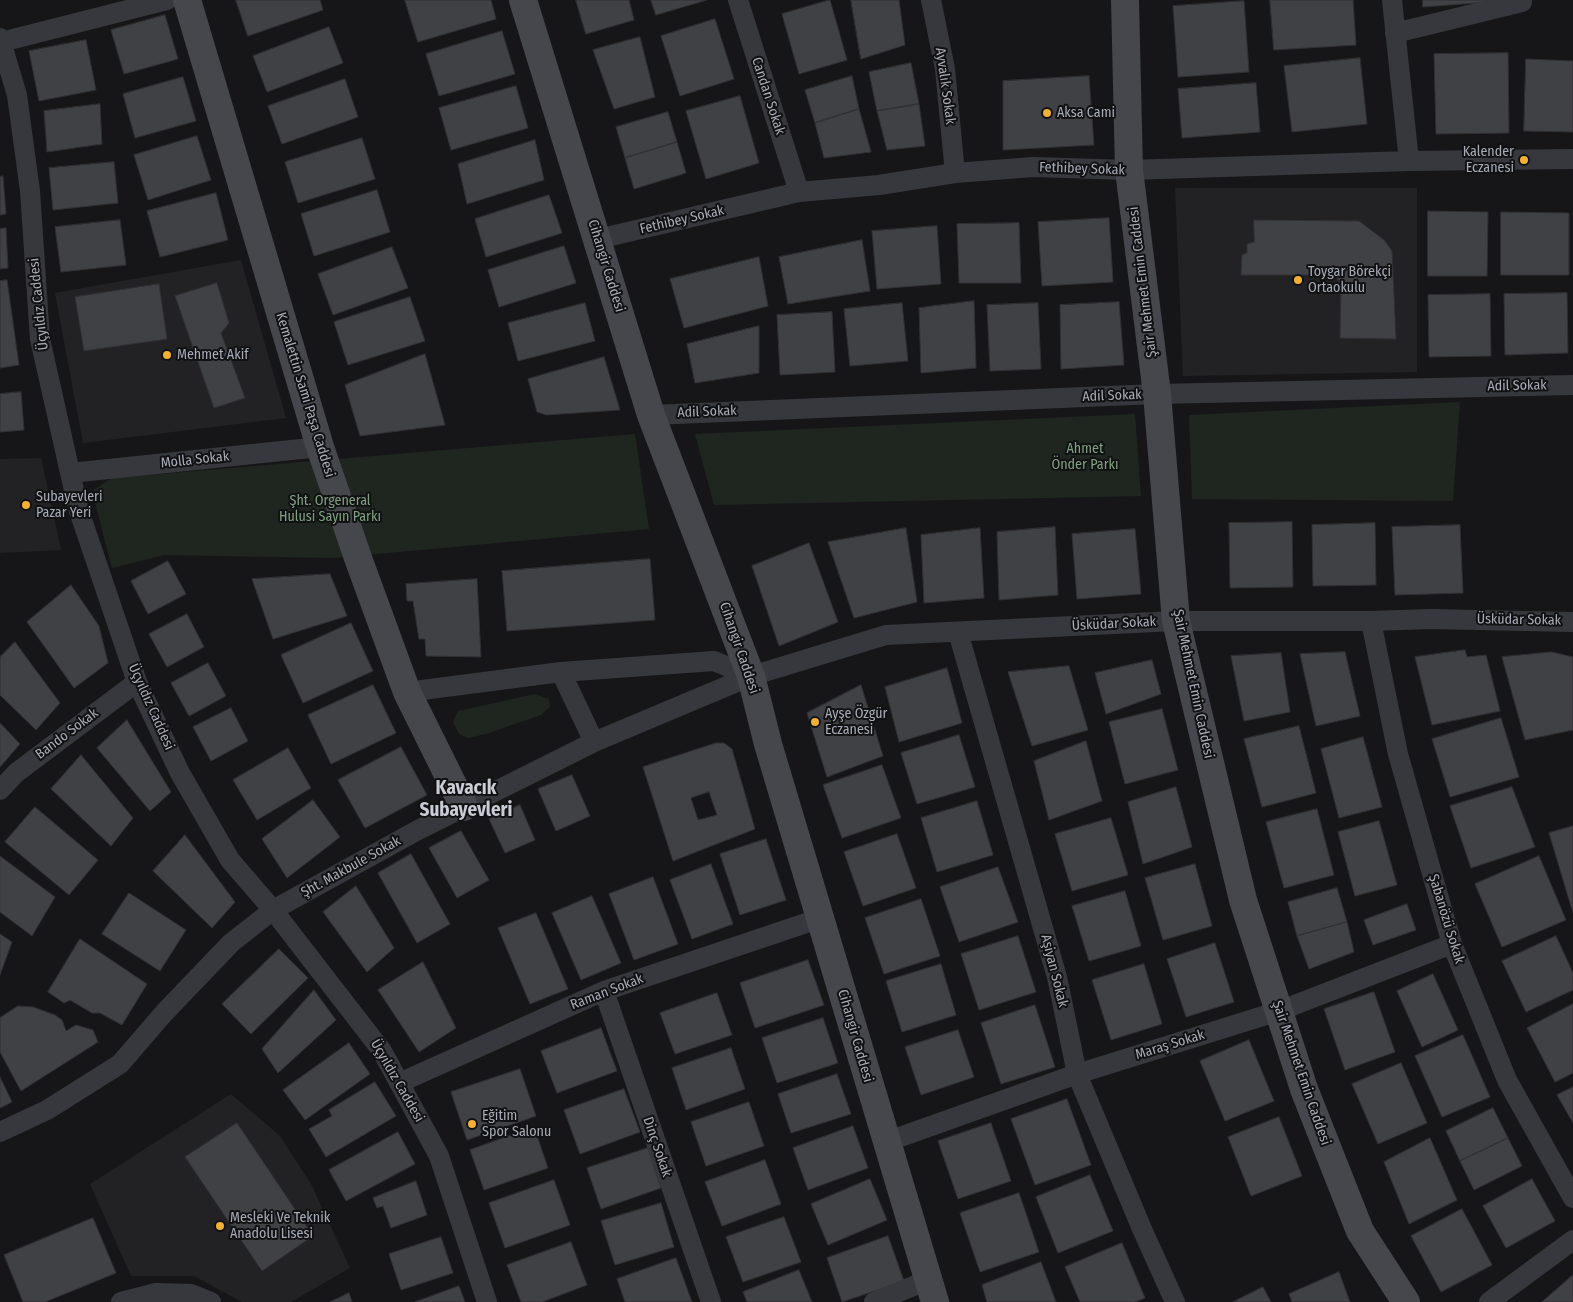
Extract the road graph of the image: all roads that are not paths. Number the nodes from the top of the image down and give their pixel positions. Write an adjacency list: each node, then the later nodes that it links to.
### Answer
1 (167, 0): 10 (street)
2 (187, 0): 20 (street, Kemalettin Sami Paşa Caddesi)
3 (523, 0): 16 (street, Cihangir Caddesi)
4 (738, 0): 15 (street, Candan Sokak)
5 (931, 0): 14 (street, Ayvalık Sokak)
6 (1126, 0): 13 (street, Şair Mehmet Emin Caddesi)
7 (1392, 0): 9 (street)
8 (1522, 0): 9 (street)
9 (1395, 32): 12 (street)
10 (1, 40): 21 (street, Üçyıldız Caddesi)
11 (1573, 159): 12 (street, Fethibey Sokak)
12 (1409, 161): 13 (street, Fethibey Sokak)
13 (1130, 170): 14 (street, Fethibey Sokak); 18 (street, Şair Mehmet Emin Caddesi)
14 (955, 173): 15 (street, Fethibey Sokak)
15 (799, 192): 16 (street, Fethibey Sokak)
16 (598, 240): 19 (street, Cihangir Caddesi)
17 (1573, 385): 18 (street, Adil Sokak)
18 (1157, 394): 19 (street, Adil Sokak); 22 (street, Şair Mehmet Emin Caddesi)
19 (651, 415): 27 (street, Cihangir Caddesi)
20 (320, 447): 21 (street, Molla Sokak); 29 (street, Kemalettin Sami Paşa Caddesi)
21 (70, 473): 28 (street, Üçyıldız Caddesi)
22 (1176, 620): 23 (street, Üsküdar Sokak); 25 (street, Üsküdar Sokak); 37 (street, Şair Mehmet Emin Caddesi)
23 (1371, 621): 24 (street, Üsküdar Sokak); 35 (street, Şabanözü Sokak)
24 (1573, 622)
25 (958, 632): 27 (street, Üsküdar Sokak); 38 (street, Aşiyan Sokak)
26 (560, 672): 27 (street); 29 (street); 30 (street)
27 (751, 676): 30 (street, Şht. Makbule Sokak); 34 (street, Cihangir Caddesi)
28 (137, 682): 31 (street, Bando Sokak); 33 (street, Üçyıldız Caddesi)
29 (407, 692): 32 (street, Kemalettin Sami Paşa Caddesi)
30 (594, 742): 32 (street, Şht. Makbule Sokak)
31 (0, 790)
32 (464, 807): 33 (street, Şht. Makbule Sokak)
33 (273, 910): 39 (street, Üçyıldız Caddesi); 40 (street, Şht. Makbule Sokak)
34 (821, 918): 36 (street, Raman Sokak); 41 (street, Cihangir Caddesi)
35 (1452, 944): 37 (street, Maraş Sokak); 42 (street, Şabanözü Sokak)
36 (604, 991): 39 (street, Raman Sokak); 48 (street, Dinç Sokak)
37 (1279, 1011): 38 (street, Maraş Sokak); 51 (street, Şair Mehmet Emin Caddesi)
38 (1078, 1074): 41 (street, Maraş Sokak); 50 (street, Aşiyan Sokak)
39 (399, 1083): 47 (street, Üçyıldız Caddesi)
40 (0, 1132)
41 (886, 1142): 44 (street, Cihangir Caddesi)
42 (1573, 1198)
43 (1573, 1240): 52 (street)
44 (932, 1291): 49 (street)
45 (120, 1302): 46 (street)
46 (211, 1302)
47 (487, 1302)
48 (710, 1302)
49 (874, 1302)
50 (1175, 1302)
51 (1406, 1302)
52 (1489, 1302)

